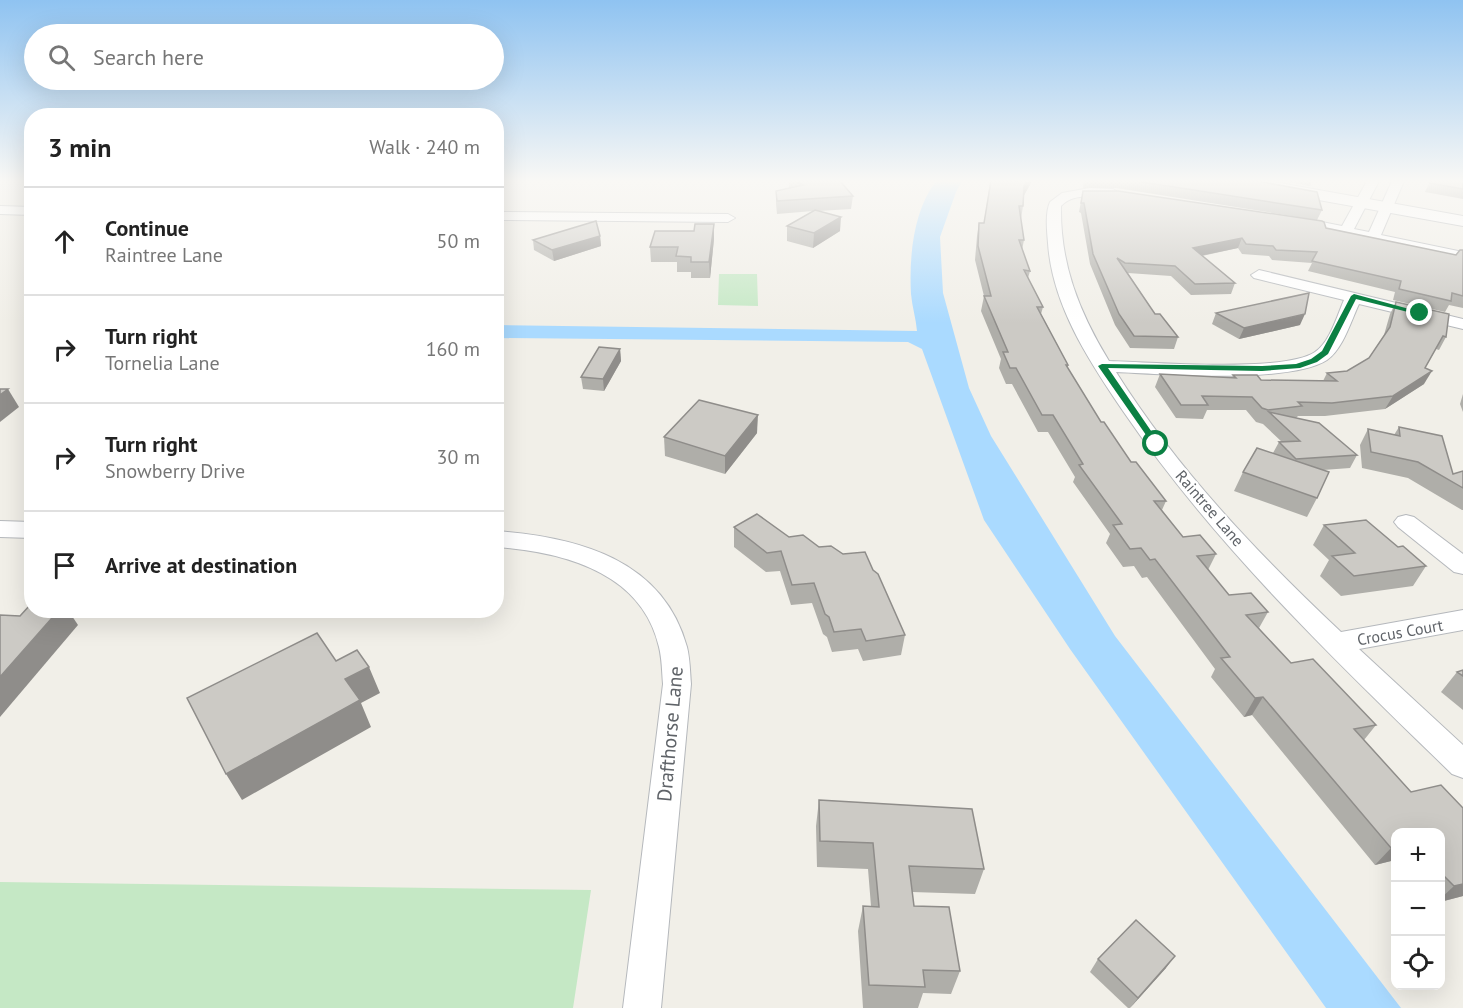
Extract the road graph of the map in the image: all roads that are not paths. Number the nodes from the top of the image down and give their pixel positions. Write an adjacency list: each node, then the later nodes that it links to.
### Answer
1 (1054, 228): 11 (street, Raintree Lane)
2 (1331, 228): 5 (street)
3 (1348, 228): 5 (street)
4 (1377, 228): 6 (street)
5 (1346, 231): 6 (street)
6 (1374, 236): 7 (street)
7 (1463, 256)
8 (1259, 275): 9 (street)
9 (1354, 296): 10 (street); 11 (street)
10 (1463, 324)
11 (1102, 366): 18 (street, Raintree Lane)
12 (1407, 522): 16 (street)
13 (0, 529): 14 (street)
14 (24, 530)
15 (504, 540): 20 (street, Drafthorse Lane)
16 (1463, 566)
17 (1463, 620): 18 (street, Crocus Court)
18 (1336, 643): 19 (street, Raintree Lane)
19 (1463, 765)
20 (642, 1008)

